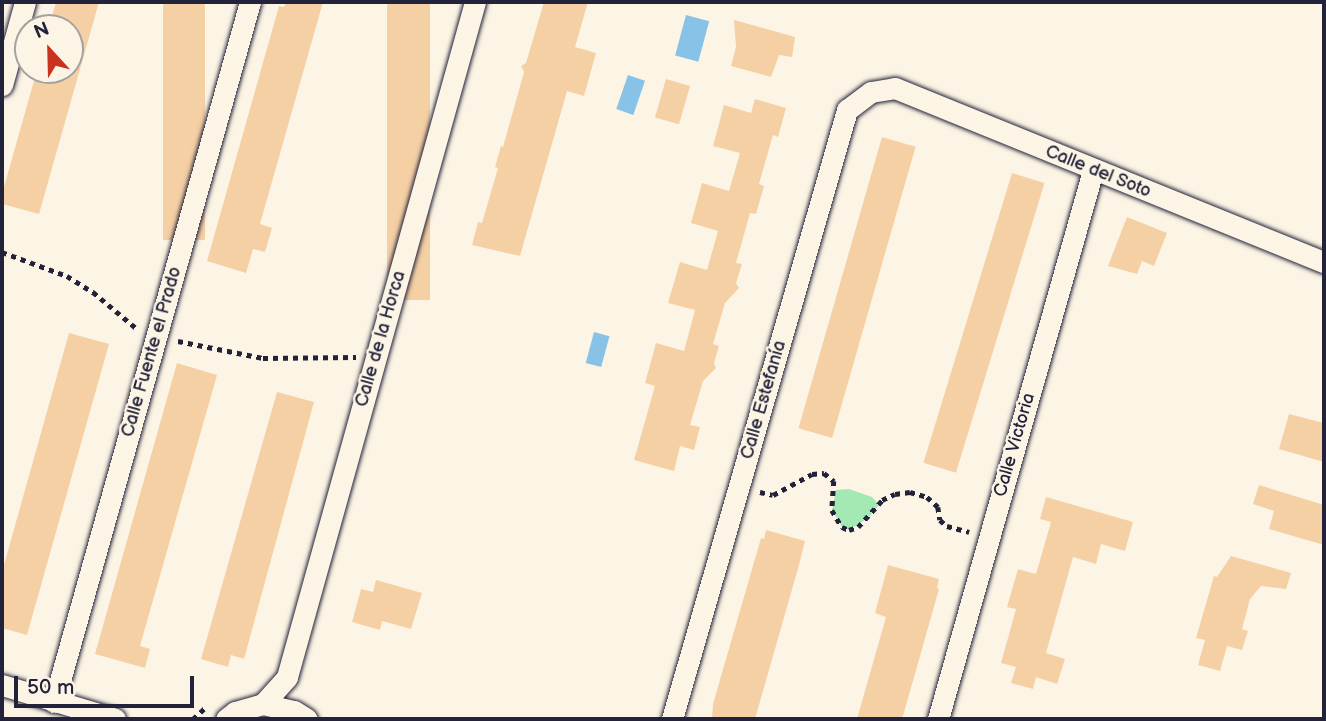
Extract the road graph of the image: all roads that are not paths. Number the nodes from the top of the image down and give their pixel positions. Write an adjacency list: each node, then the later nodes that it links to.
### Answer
1 (25, 2): 4 (street)
2 (250, 2): 10 (street, Calle Fuente el Prado)
3 (475, 2): 8 (street, Calle de la Horca)
4 (2, 85)
5 (871, 92): 6 (street, Calle del Soto); 15 (street, Calle Estefanía)
6 (1093, 170): 7 (street, Calle del Soto); 16 (street, Calle Victoria)
7 (1324, 262)
8 (287, 677): 11 (street, Calle de la Horca); 12 (street, Calle de la Horca)
9 (2, 685): 10 (street)
10 (54, 702): 13 (street)
11 (264, 704): 12 (street); 14 (street)
12 (300, 715)
13 (114, 719)
14 (226, 719)
15 (672, 719)
16 (938, 719)

